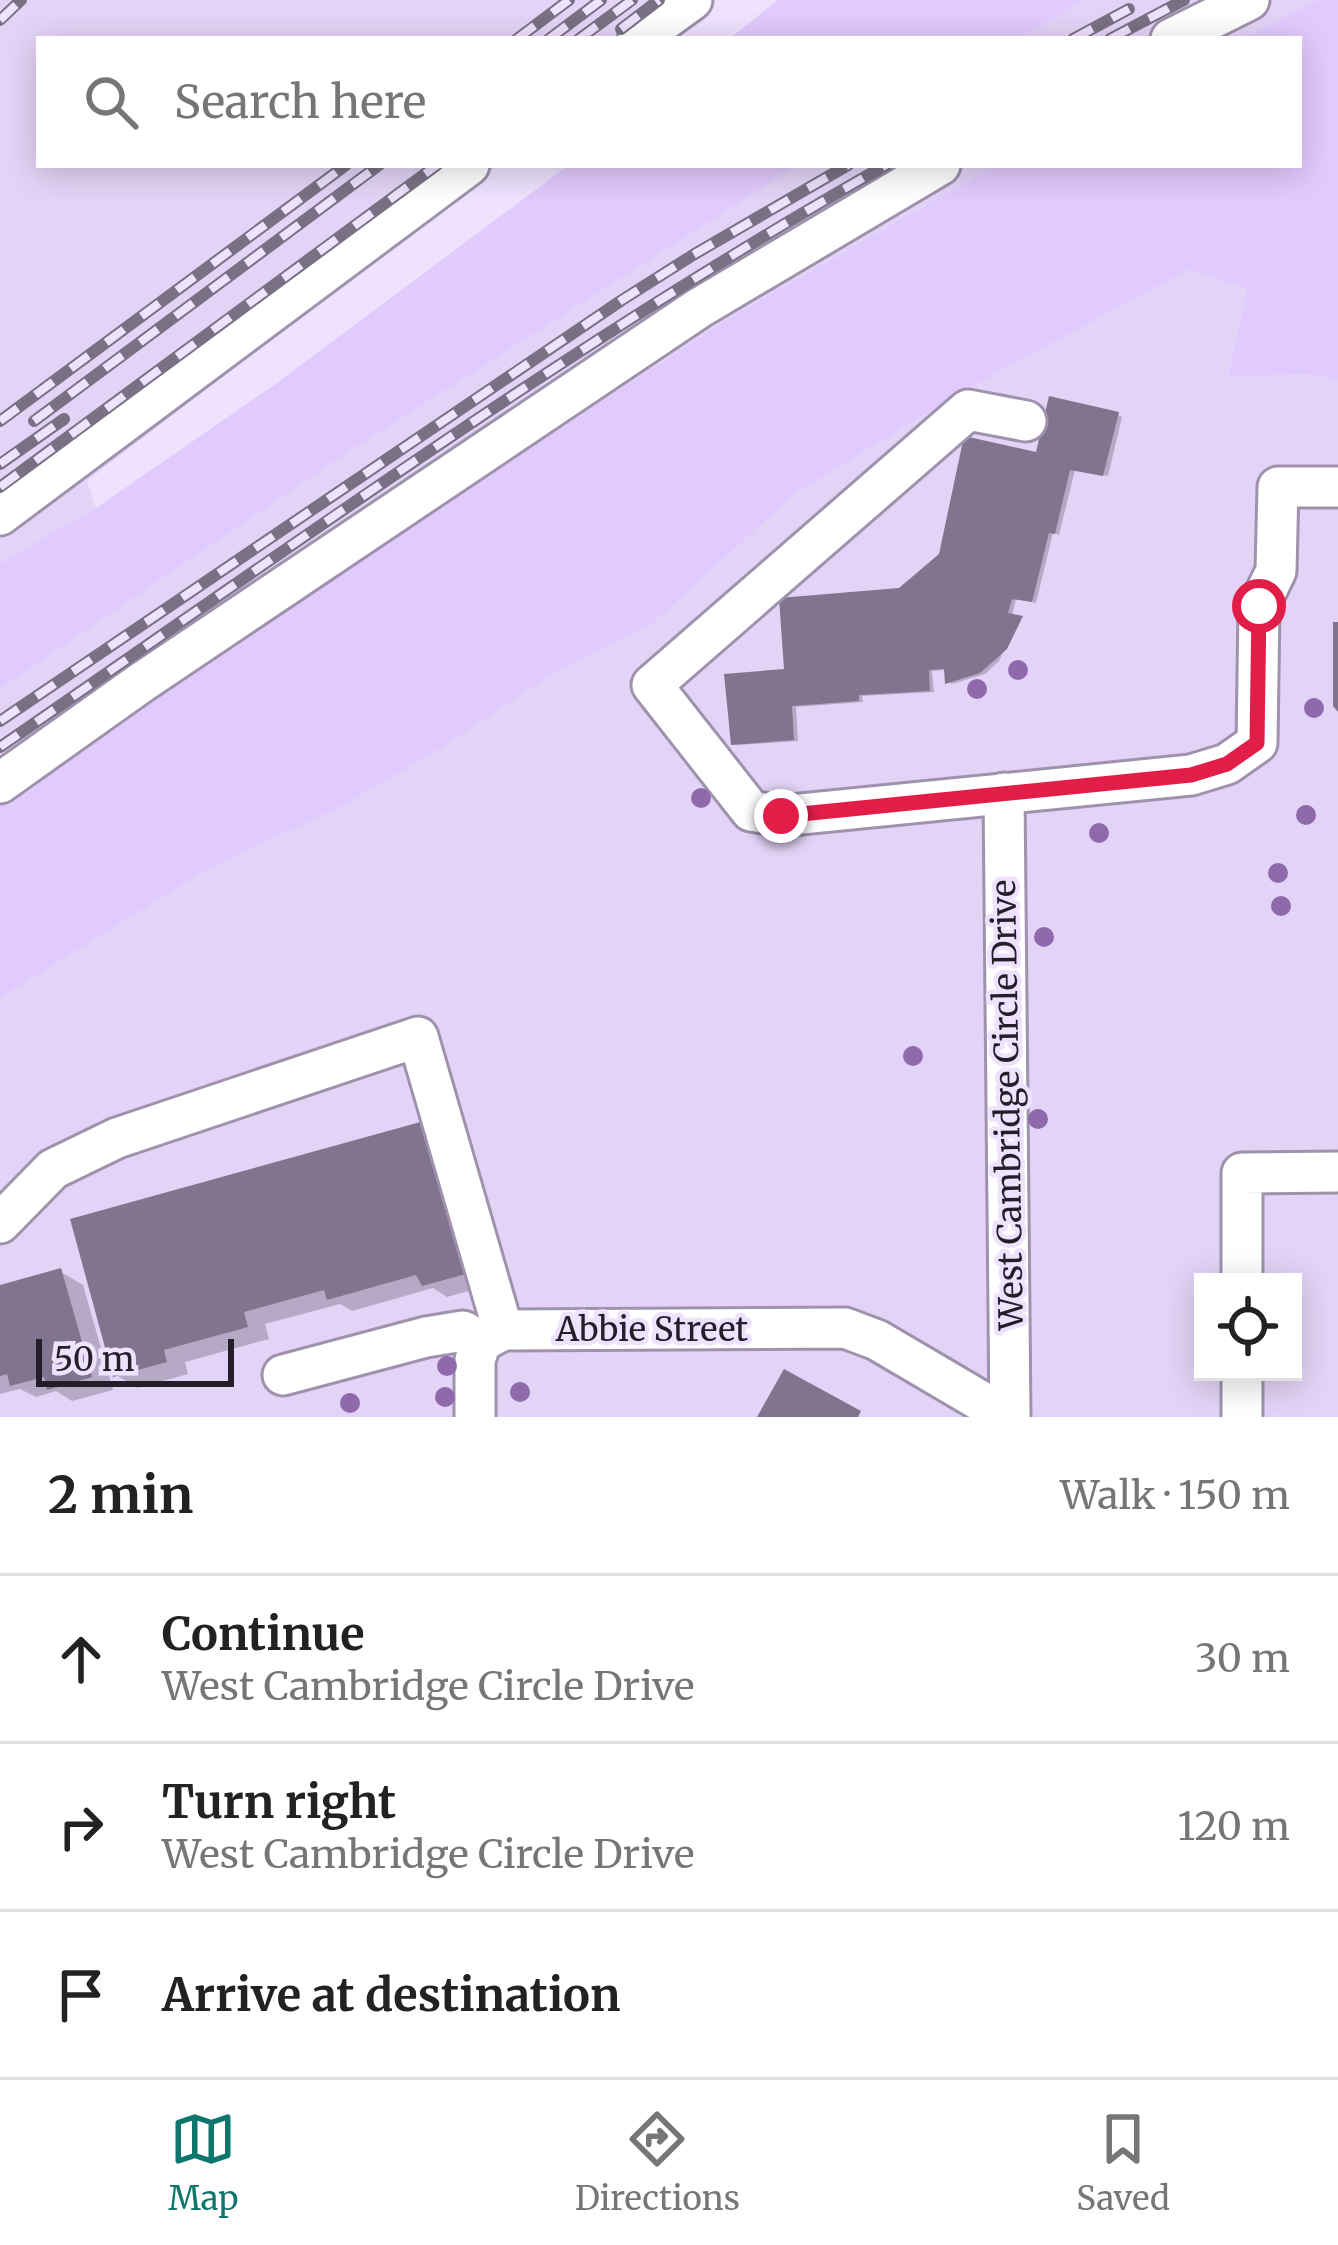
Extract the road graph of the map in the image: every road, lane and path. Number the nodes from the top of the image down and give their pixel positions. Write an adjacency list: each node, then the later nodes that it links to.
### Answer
1 (692, 0): 3 (street)
2 (1249, 0): 4 (street)
3 (642, 36)
4 (1178, 36)
5 (465, 168): 9 (street)
6 (935, 168): 10 (street)
7 (1026, 421): 11 (street)
8 (1338, 487): 11 (street)
9 (0, 515)
10 (0, 783)
11 (1004, 793): 19 (street, West Cambridge Circle Drive)
12 (1338, 1172): 14 (street)
13 (0, 1223): 15 (street)
14 (1242, 1273)
15 (492, 1336): 16 (street, Abbie Street); 18 (street); 19 (street, Abbie Street)
16 (283, 1375)
17 (1242, 1381): 20 (street)
18 (475, 1417)
19 (1009, 1417)
20 (1241, 1417)

